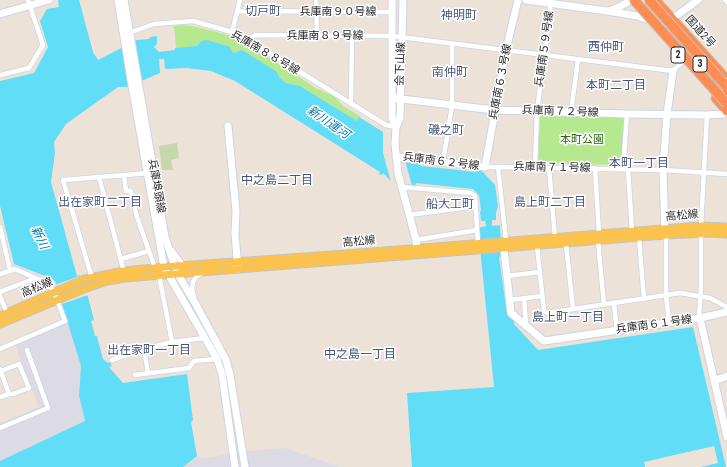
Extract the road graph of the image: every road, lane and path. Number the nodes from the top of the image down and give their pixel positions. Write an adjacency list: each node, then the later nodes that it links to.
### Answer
1 (49, 0): 17 (street)
2 (118, 0): 30 (street, 兵庫埠頭線)
3 (124, 0): 30 (street, 兵庫埠頭線)
4 (240, 0): 18 (street)
5 (316, 0): 20 (street)
6 (392, 0): 21 (street, 会下山線)
7 (403, 0): 31 (street, 会下山線)
8 (518, 0): 34 (street, 兵庫南６３号線)
9 (526, 0): 15 (street)
10 (633, 0): 19 (street); 23 (highway, 2); 42 (highway, 3); 45 (highway, 3, bridge)
11 (649, 0): 41 (highway, 3, bridge)
12 (655, 0): 24 (highway, 国道2号 / 2)
13 (698, 0): 24 (street)
14 (725, 0): 16 (street)
15 (554, 2): 19 (street); 35 (street, 兵庫南５９号線)
16 (727, 2)
17 (29, 3): 22 (street); 39 (street)
18 (237, 11): 20 (street, 兵庫南９０号線); 26 (street)
19 (607, 11): 23 (street)
20 (316, 12): 21 (street, 兵庫南９０号線); 27 (street)
21 (392, 12): 29 (street, 会下山線)
22 (0, 14)
23 (646, 19): 25 (highway, 2)
24 (672, 19): 25 (street); 40 (highway, 国道2号 / 2)
25 (654, 27): 37 (highway, 2)
26 (232, 32): 30 (street, 兵庫南８８号線); 32 (street, 兵庫南８８号線)
27 (317, 36): 28 (street, 兵庫南８９号線); 32 (street, 兵庫南８９号線)
28 (352, 36): 29 (street, 兵庫南８９号線); 44 (street)
29 (392, 36): 31 (street, 兵庫南８９号線); 43 (street, 会下山線)
30 (127, 37): 65 (street, 兵庫埠頭線)
31 (402, 38): 33 (street, 兵庫南８９号線); 43 (street, 会下山線)
32 (248, 40): 44 (street, 兵庫南８８号線)
33 (452, 44): 34 (street, 兵庫南８９号線); 46 (street)
34 (506, 50): 35 (street, 兵庫南８９号線); 47 (street, 兵庫南６３号線)
35 (543, 55): 36 (street, 兵庫南８９号線); 48 (street, 兵庫南５９号線)
36 (578, 60): 38 (street, 兵庫南８９号線); 50 (street)
37 (683, 61): 38 (street); 49 (highway, 2)
38 (673, 71): 52 (street)
39 (0, 75)
40 (727, 80)
41 (727, 87)
42 (727, 95)
43 (396, 99): 46 (street, 兵庫南７２号線); 55 (street, 会下山線)
44 (350, 104): 55 (street, 兵庫南８８号線)
45 (727, 104)
46 (452, 106): 47 (street, 兵庫南７２号線); 57 (street)
47 (494, 110): 48 (street, 兵庫南７２号線); 58 (street, 兵庫南６３号線)
48 (536, 111): 50 (street, 兵庫南７２号線); 60 (street, 兵庫南５９号線)
49 (727, 111): 53 (street, 兵庫南７２号線)
50 (572, 112): 51 (street, 兵庫南７２号線)
51 (627, 114): 52 (street, 兵庫南７２号線); 63 (street)
52 (667, 114): 53 (street, 兵庫南７２号線); 64 (street)
53 (707, 115): 66 (street)
54 (228, 126): 92 (street)
55 (396, 127): 56 (street, 会下山線)
56 (396, 157): 57 (street, 兵庫南６２号線); 70 (street, 会下山線)
57 (442, 162): 58 (street, 兵庫南６２号線)
58 (486, 166): 59 (street, 兵庫南６２号線)
59 (498, 167): 60 (street, 兵庫南７１号線); 86 (street)
60 (535, 167): 61 (street, 兵庫南７１号線)
61 (549, 168): 62 (street, 兵庫南７１号線); 81 (street)
62 (595, 168): 63 (street, 兵庫南７１号線); 82 (street)
63 (625, 169): 64 (street, 兵庫南７１号線); 77 (street)
64 (663, 170): 66 (street, 兵庫南７１号線); 78 (street)
65 (150, 173): 68 (street); 80 (street, 兵庫埠頭線); 93 (street, 兵庫埠頭線)
66 (703, 173): 67 (street, 兵庫南７１号線); 74 (street)
67 (727, 174)
68 (124, 175): 69 (street); 89 (street)
69 (99, 177): 91 (street); 107 (street)
70 (402, 185): 71 (street); 72 (street, 会下山線)
71 (476, 206): 72 (street); 76 (street)
72 (409, 215): 84 (street, 会下山線)
73 (727, 227): 74 (main road, 高松線)
74 (701, 229): 78 (main road, 高松線); 79 (main road, 高松線); 113 (street)
75 (0, 230): 97 (street)
76 (477, 230): 84 (street); 87 (street)
77 (632, 231): 78 (main road, 高松線); 82 (main road, 高松線)
78 (665, 232): 83 (main road, 高松線); 110 (street)
79 (727, 234)
80 (165, 237): 94 (street, 兵庫埠頭線); 95 (street)
81 (555, 237): 82 (main road, 高松線); 86 (main road, 高松線)
82 (599, 237): 83 (main road, 高松線); 85 (main road, 高松線); 119 (street)
83 (639, 238): 115 (street)
84 (416, 240): 90 (street, 会下山線)
85 (566, 244): 88 (main road, 高松線); 121 (street)
86 (503, 245): 87 (main road, 高松線); 88 (main road, 高松線); 105 (street, 兵庫南６１号線)
87 (479, 246): 90 (main road, 高松線)
88 (537, 246): 99 (street)
89 (149, 251): 91 (street); 96 (street)
90 (417, 252): 92 (main road, 高松線)
91 (121, 259): 103 (street)
92 (238, 265): 95 (main road, 高松線); 98 (main road, 高松線)
93 (164, 266): 94 (main road, 高松線); 96 (main road, 高松線); 102 (street, 兵庫埠頭線)
94 (174, 266): 95 (main road, 高松線); 100 (street, 兵庫埠頭線)
95 (184, 266)
96 (155, 268): 103 (main road, 高松線)
97 (10, 270): 101 (street); 106 (street)
98 (204, 272): 100 (main road, 高松線); 117 (street)
99 (540, 272): 105 (street); 112 (street)
100 (177, 273): 102 (main road, 高松線); 117 (street, 兵庫埠頭線)
101 (0, 274)
102 (168, 274): 104 (main road, 高松線); 129 (street, 兵庫埠頭線)
103 (125, 275): 104 (main road, 高松線); 107 (main road, 高松線); 109 (main road, 高松線)
104 (159, 275): 130 (street)
105 (507, 276): 116 (street, 兵庫南６１号線)
106 (36, 278): 108 (street); 109 (street)
107 (88, 278): 109 (main road, 高松線, bridge)
108 (0, 292)
109 (57, 295): 123 (main road, 高松線); 126 (main road, 高松線); 131 (street)
110 (666, 295): 113 (street); 115 (street); 125 (street)
111 (0, 296): 123 (street)
112 (542, 296): 114 (street); 121 (street)
113 (701, 296): 120 (street); 124 (street)
114 (524, 298): 116 (street); 127 (street)
115 (644, 299): 118 (street)
116 (510, 300): 127 (street, 兵庫南６１号線)
117 (194, 301): 146 (street, 兵庫埠頭線)
118 (614, 304): 119 (street); 128 (street)
119 (604, 305): 121 (street)
120 (727, 308)
121 (573, 309)
122 (727, 312): 124 (street, 兵庫南６１号線)
123 (4, 314)
124 (700, 318): 125 (street, 兵庫南６１号線); 140 (street)
125 (669, 322): 128 (street, 兵庫南６１号線)
126 (0, 324)
127 (526, 324): 128 (street, 兵庫南６１号線)
128 (617, 330)
129 (205, 338): 130 (street); 134 (street, 兵庫埠頭線)
130 (172, 342): 132 (street)
131 (0, 349)
132 (144, 349): 135 (street); 137 (street)
133 (27, 350): 143 (street)
134 (217, 359): 137 (street); 145 (street, 兵庫埠頭線)
135 (112, 360)
136 (0, 370): 141 (street); 141 (street)
137 (148, 373): 138 (street)
138 (135, 375)
139 (727, 376): 140 (street)
140 (714, 381): 144 (street)
141 (9, 394): 142 (street)
142 (0, 397)
143 (0, 428)
144 (727, 437)
145 (235, 467)
146 (245, 467)

